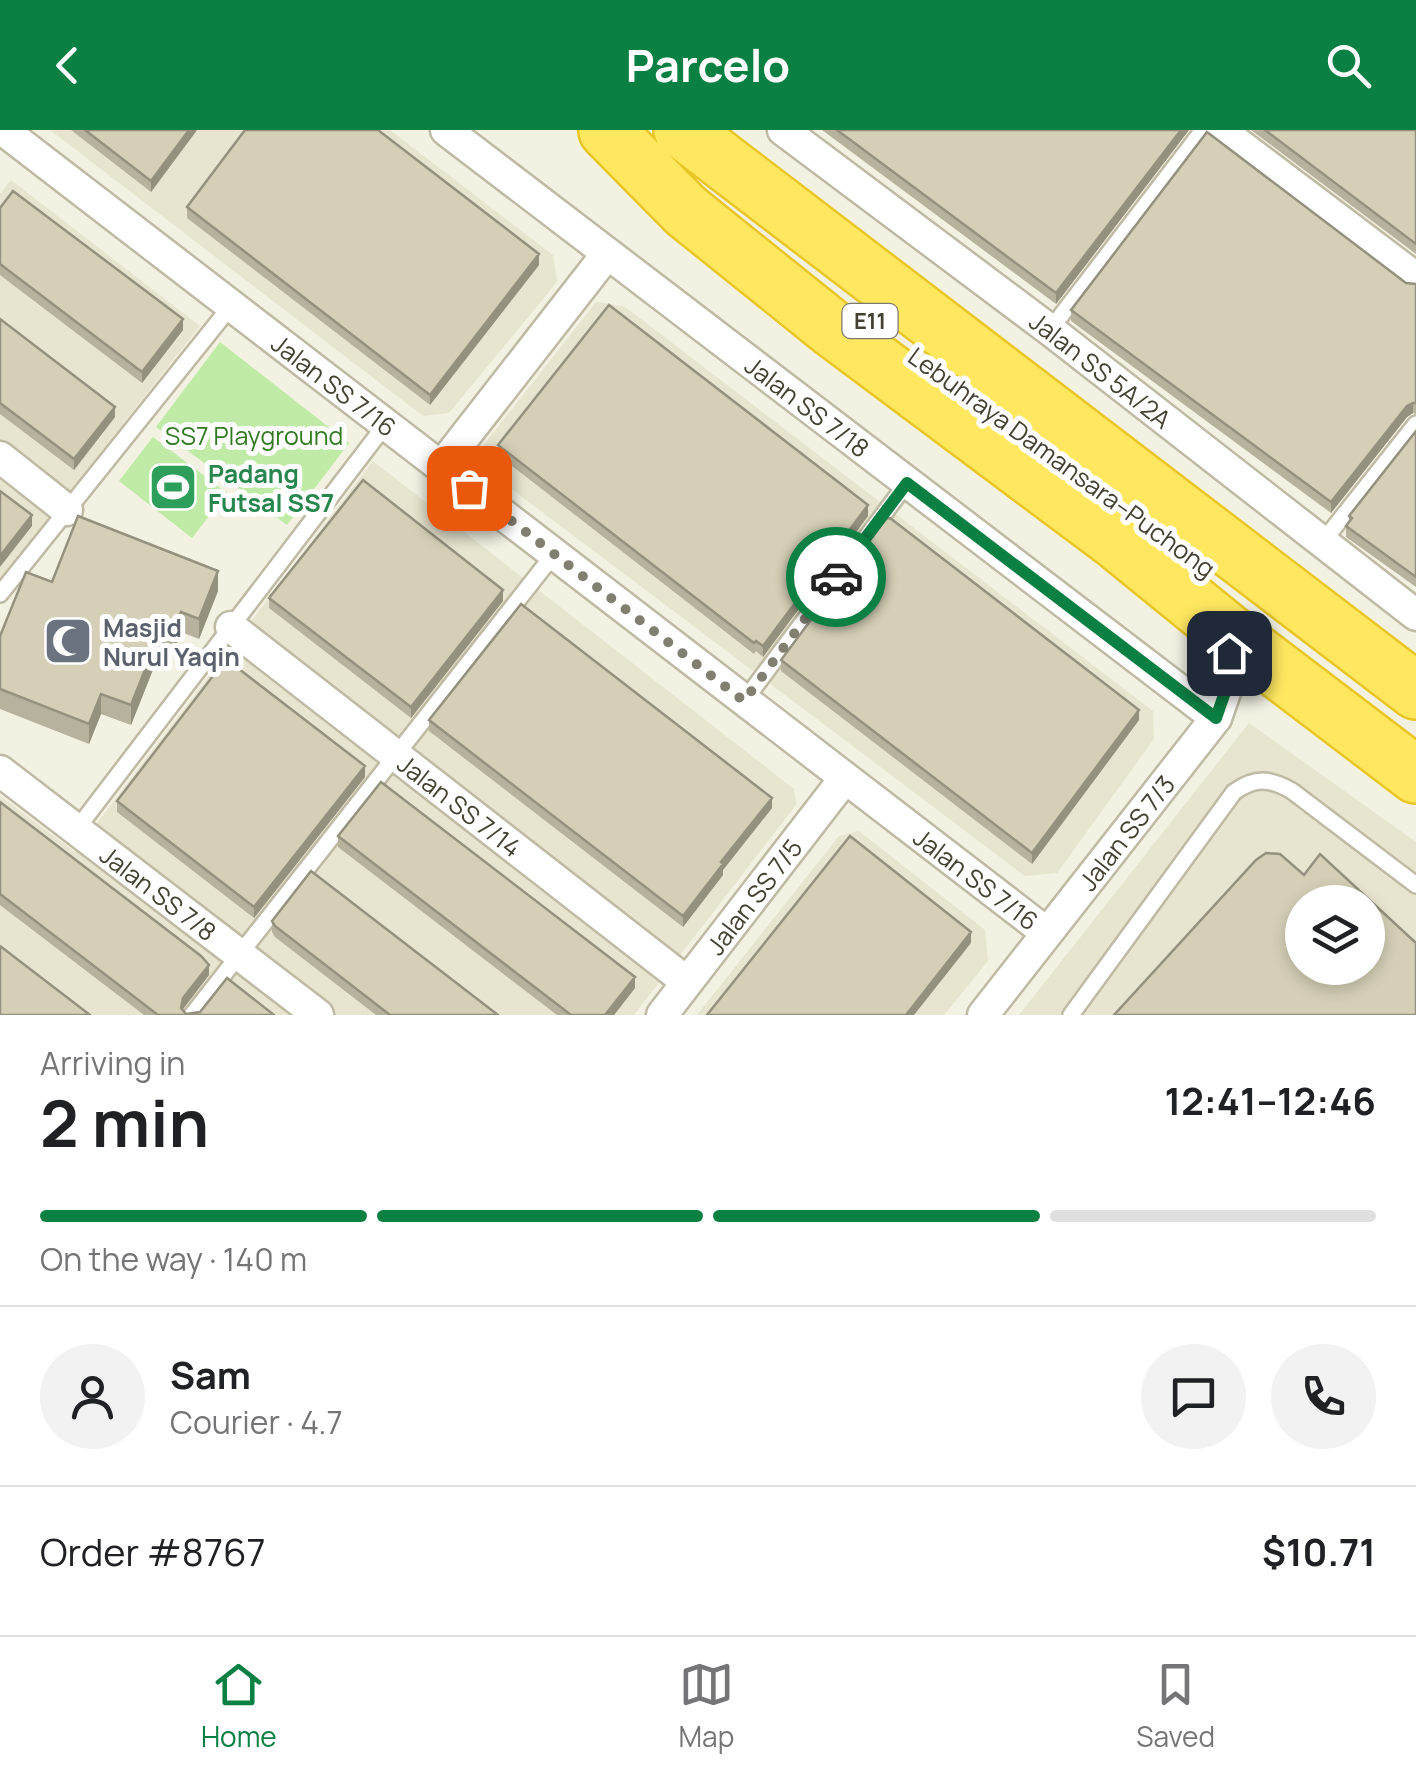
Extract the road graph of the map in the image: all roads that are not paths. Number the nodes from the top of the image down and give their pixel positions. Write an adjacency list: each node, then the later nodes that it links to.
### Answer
1 (446, 130): 8 (street, Jalan SS 7/18)
2 (607, 130): 17 (highway, Lebuhraya Damansara–Puchong / E11); 24 (highway)
3 (783, 130): 11 (street, Jalan SS 5A/2A)
4 (1204, 130): 11 (lane)
5 (1220, 130): 9 (street)
6 (688, 135): 17 (highway, Lebuhraya Damansara–Puchong / E11); 25 (highway)
7 (6, 143): 10 (street, Jalan SS 7/16)
8 (608, 254): 15 (street); 16 (street, Jalan SS 7/18)
9 (1416, 278)
10 (231, 306): 12 (street, Jalan SS 7/16); 18 (lane)
11 (1050, 330): 19 (street, Jalan SS 5A/2A)
12 (386, 424): 15 (street, Jalan SS 7/16); 23 (lane)
13 (1416, 424): 19 (lane)
14 (0, 457): 18 (street)
15 (440, 467): 20 (street, Jalan SS 7/16)
16 (907, 483): 27 (lane); 28 (street, Jalan SS 7/18)
17 (1142, 500): 26 (highway, Lebuhraya Damansara–Puchong / E11); 29 (highway, Lebuhraya Damansara–Puchong / E11)
18 (67, 510): 21 (lane)
19 (1321, 544): 22 (street, Jalan SS 5A/2A)
20 (554, 554): 27 (street, Jalan SS 7/16); 30 (lane)
21 (0, 594)
22 (1416, 615)
23 (232, 627): 30 (street, Jalan SS 7/14); 34 (lane)
24 (1228, 632): 28 (street, Jalan SS 7/3); 32 (highway)
25 (1416, 654)
26 (1416, 691)
27 (744, 701): 33 (street, Jalan SS 7/16)
28 (1216, 718): 36 (street, Jalan SS 7/3)
29 (1416, 731)
30 (397, 756): 37 (lane); 38 (street, Jalan SS 7/14)
31 (0, 771): 34 (street, Jalan SS 7/8)
32 (1416, 774)
33 (845, 778): 36 (street, Jalan SS 7/16); 38 (street, Jalan SS 7/5)
34 (76, 830): 37 (street, Jalan SS 7/8)
35 (1416, 886): 43 (lane)
36 (1047, 933): 42 (street, Jalan SS 7/3)
37 (240, 954): 39 (lane); 40 (street, Jalan SS 7/8)
38 (688, 982): 41 (street, Jalan SS 7/5)
39 (192, 1015)
40 (318, 1015)
41 (662, 1015)
42 (982, 1015)
43 (1071, 1015)

